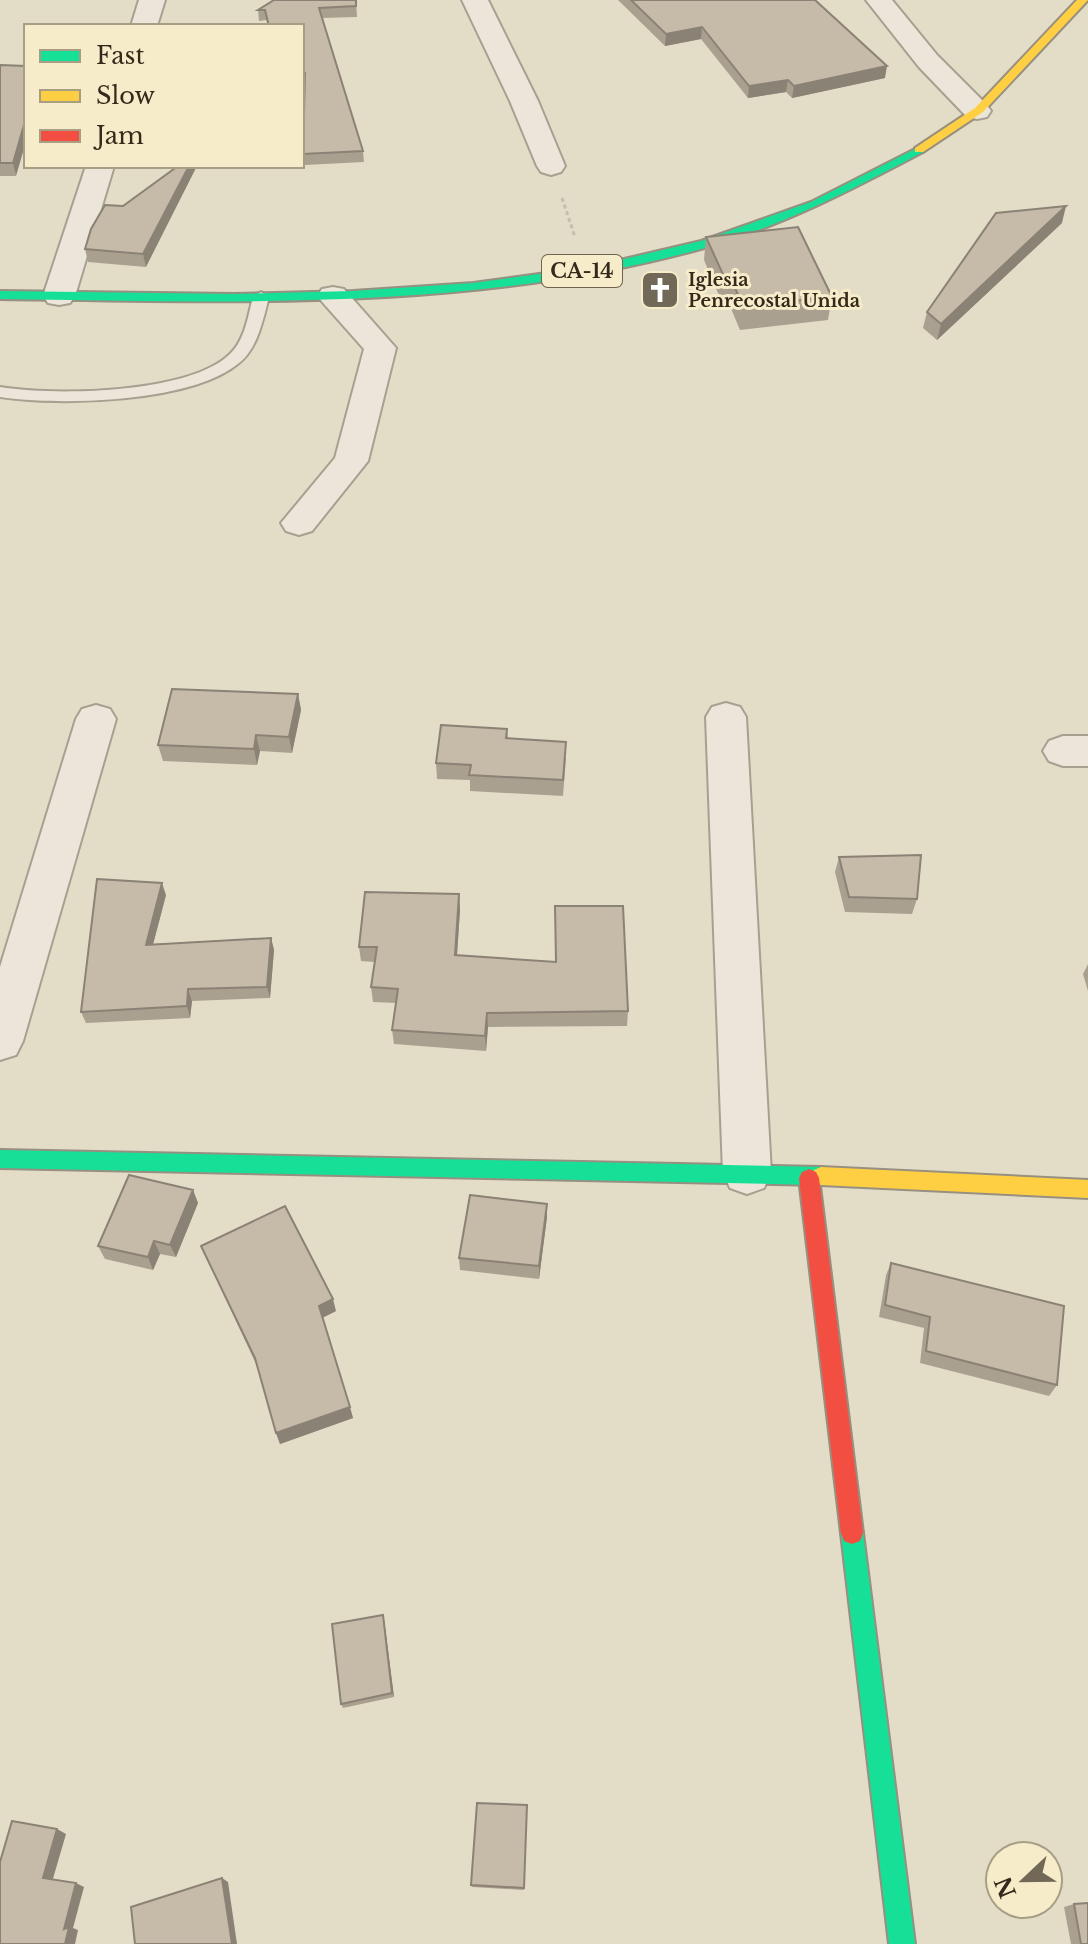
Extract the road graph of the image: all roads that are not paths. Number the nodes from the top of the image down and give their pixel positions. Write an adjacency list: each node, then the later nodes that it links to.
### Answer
1 (152, 0): 5 (street)
2 (475, 0): 7 (street)
3 (879, 0): 6 (street)
4 (1083, 0): 6 (main road, CA-14)
5 (145, 24)
6 (977, 111): 11 (main road, CA-14)
7 (551, 166)
8 (99, 168): 10 (street)
9 (0, 295): 10 (main road, CA-14)
10 (59, 296): 12 (main road, CA-14)
11 (333, 296): 12 (main road, CA-14); 14 (street)
12 (261, 297): 13 (lane)
13 (0, 392)
14 (299, 523)
15 (726, 717): 19 (street)
16 (96, 719): 17 (street)
17 (0, 1041)
18 (0, 1159): 19 (main road)
19 (747, 1173): 20 (main road)
20 (809, 1178): 21 (main road); 22 (main road)
21 (1088, 1189)
22 (902, 1944)

